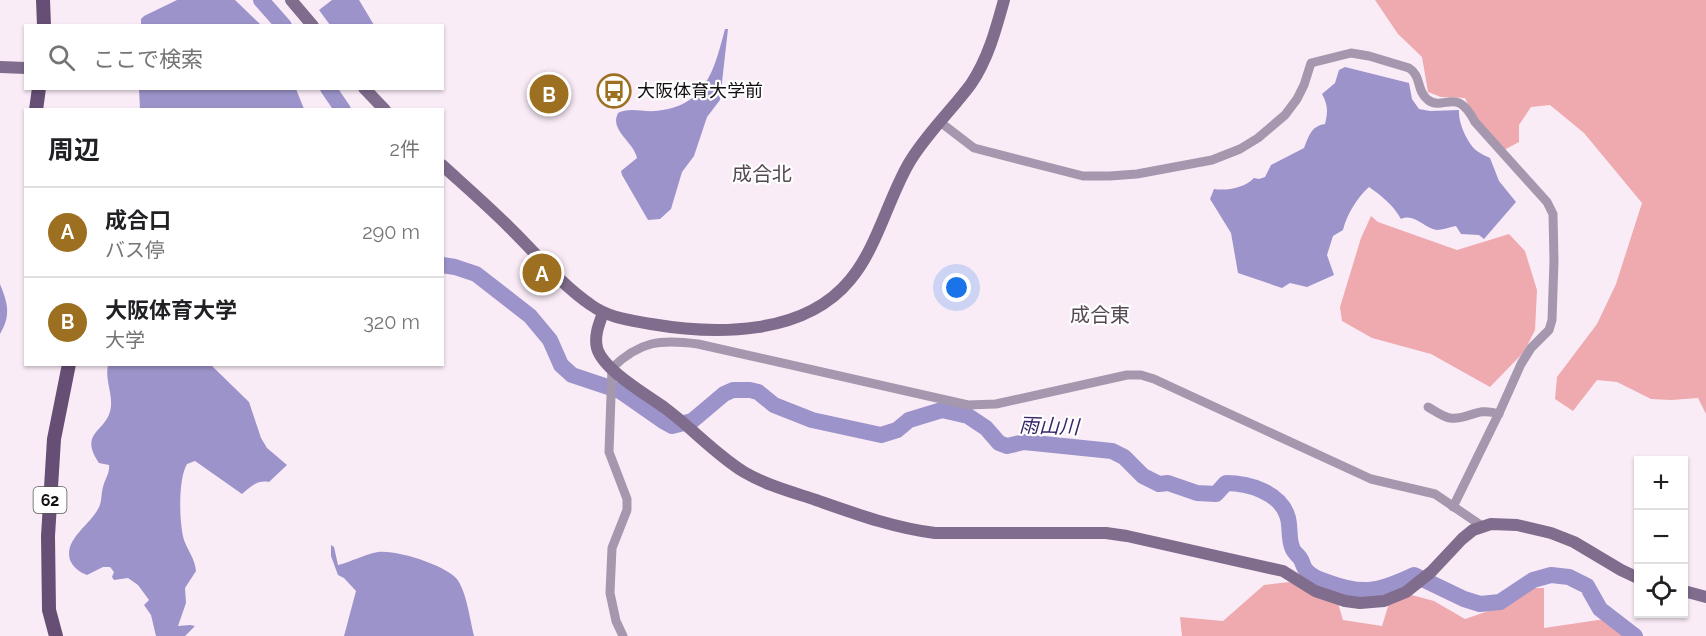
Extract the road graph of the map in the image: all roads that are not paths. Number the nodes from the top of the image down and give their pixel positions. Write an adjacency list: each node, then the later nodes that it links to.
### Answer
1 (43, 0): 4 (main road)
2 (291, 0): 5 (street)
3 (1004, 0): 12 (street)
4 (44, 24)
5 (311, 24)
6 (0, 67): 7 (street)
7 (24, 68)
8 (39, 90): 10 (main road)
9 (366, 90): 11 (street)
10 (36, 108)
11 (383, 108)
12 (940, 122): 14 (street); 18 (street)
13 (444, 167): 14 (street)
14 (603, 313): 16 (street)
15 (69, 366): 24 (main road, 62)
16 (612, 368): 19 (street); 20 (street); 25 (street)
17 (1428, 407): 18 (street)
18 (1499, 414): 19 (street)
19 (1453, 507): 20 (street)
20 (1482, 526): 21 (street)
21 (1634, 576)
22 (1688, 592): 23 (street)
23 (1706, 597)
24 (56, 636)
25 (623, 636)

